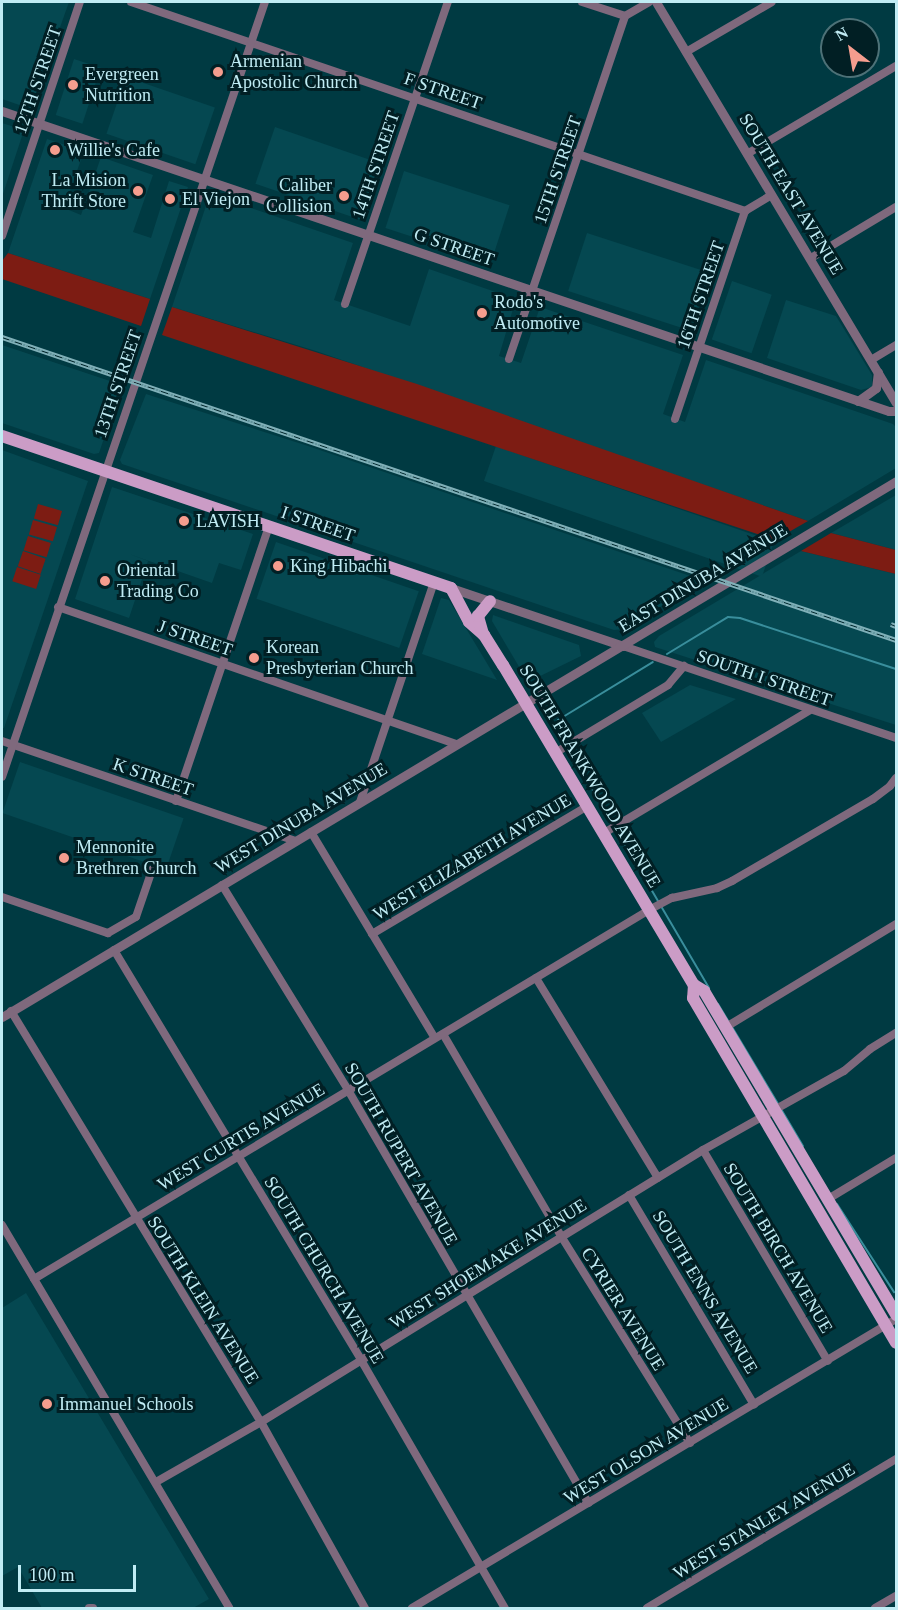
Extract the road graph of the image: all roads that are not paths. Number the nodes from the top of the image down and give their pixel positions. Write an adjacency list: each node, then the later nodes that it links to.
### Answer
1 (80, 2): 15 (street, 12TH STREET)
2 (131, 2): 10 (street, F STREET)
3 (265, 2): 10 (street, 13TH STREET)
4 (448, 2): 13 (street, 14TH STREET)
5 (582, 2): 9 (street)
6 (649, 2): 9 (street)
7 (656, 2): 11 (street, SOUTH EAST AVENUE)
8 (772, 2): 11 (street)
9 (625, 16): 16 (street, 15TH STREET)
10 (251, 42): 13 (street, F STREET); 18 (street, 13TH STREET)
11 (686, 52): 17 (street, SOUTH EAST AVENUE)
12 (897, 66): 17 (street)
13 (415, 98): 16 (street, F STREET); 22 (street, 14TH STREET)
14 (2, 111): 15 (street, G STREET)
15 (39, 123): 18 (street, G STREET); 23 (street, 12TH STREET)
16 (579, 153): 21 (street, F STREET); 25 (street, 15TH STREET)
17 (747, 154): 19 (street, SOUTH EAST AVENUE)
18 (203, 179): 22 (street, G STREET); 37 (street, 13TH STREET)
19 (772, 195): 21 (street); 24 (street, SOUTH EAST AVENUE)
20 (897, 207): 24 (street)
21 (745, 212): 28 (street, 16TH STREET)
22 (368, 235): 25 (street, G STREET); 26 (street, 14TH STREET)
23 (2, 236)
24 (810, 258): 30 (street, SOUTH EAST AVENUE)
25 (533, 291): 28 (street, G STREET); 29 (street, 15TH STREET)
26 (345, 304)
27 (897, 345): 30 (street)
28 (699, 348): 32 (street, G STREET); 35 (street, 16TH STREET)
29 (509, 359)
30 (871, 360): 31 (street, SOUTH EAST AVENUE)
31 (878, 372): 32 (street); 33 (street, SOUTH EAST AVENUE)
32 (858, 401): 34 (street, G STREET)
33 (897, 403)
34 (897, 411)
35 (675, 418)
36 (2, 436): 37 (main road, I STREET)
37 (104, 471): 39 (main road, I STREET); 43 (street, 13TH STREET)
38 (897, 481): 45 (street, EAST DINUBA AVENUE)
39 (269, 526): 40 (main road, I STREET); 46 (street)
40 (434, 582): 41 (main road, I STREET); 50 (street)
41 (451, 588): 42 (street, I STREET); 44 (main road, SOUTH FRANKWOOD AVENUE)
42 (490, 601): 44 (main road); 45 (street, I STREET)
43 (58, 607): 46 (street, J STREET); 54 (street, 13TH STREET)
44 (484, 635): 48 (main road, SOUTH FRANKWOOD AVENUE)
45 (622, 646): 47 (street, SOUTH I STREET); 48 (street, EAST DINUBA AVENUE)
46 (223, 663): 50 (street, J STREET); 58 (street)
47 (684, 666): 49 (street, SOUTH I STREET); 55 (street)
48 (526, 703): 53 (street, WEST DINUBA AVENUE); 55 (main road, SOUTH FRANKWOOD AVENUE)
49 (809, 711): 51 (street, SOUTH I STREET); 62 (street)
50 (388, 720): 53 (street, J STREET); 59 (street)
51 (897, 738)
52 (2, 741): 54 (street, K STREET)
53 (458, 744): 59 (street, WEST DINUBA AVENUE)
54 (12, 745): 56 (street, 13TH STREET); 58 (street, K STREET)
55 (555, 753): 60 (main road, SOUTH FRANKWOOD AVENUE)
56 (2, 777)
57 (897, 777): 67 (street, WEST CURTIS AVENUE)
58 (176, 801): 63 (street, K STREET)
59 (360, 802): 61 (street, WEST DINUBA AVENUE)
60 (588, 806): 62 (main road, SOUTH FRANKWOOD AVENUE); 69 (street, WEST ELIZABETH AVENUE)
61 (311, 832): 63 (street, WEST DINUBA AVENUE); 69 (street, CYRIER AVENUE)
62 (604, 832): 67 (main road, SOUTH FRANKWOOD AVENUE)
63 (296, 841): 65 (street, WEST DINUBA AVENUE)
64 (152, 870): 66 (street)
65 (222, 885): 70 (street, WEST DINUBA AVENUE); 78 (street, SOUTH RUPERT AVENUE)
66 (2, 897)
67 (649, 910): 71 (street, WEST CURTIS AVENUE); 72 (main road, SOUTH FRANKWOOD AVENUE)
68 (897, 924): 75 (street)
69 (372, 934): 77 (street, CYRIER AVENUE)
70 (114, 950): 73 (street, WEST DINUBA AVENUE); 81 (street, SOUTH CHURCH AVENUE)
71 (536, 978): 77 (street, WEST CURTIS AVENUE); 83 (street)
72 (694, 985): 75 (main road, SOUTH FRANKWOOD AVENUE); 79 (main road, SOUTH FRANKWOOD AVENUE)
73 (11, 1011): 74 (street, WEST DINUBA AVENUE); 86 (street, SOUTH KLEIN AVENUE)
74 (2, 1017)
75 (726, 1027): 79 (main road, SOUTH FRANKWOOD AVENUE)
76 (897, 1033): 79 (street, WEST SHOEMAKE AVENUE)
77 (439, 1036): 78 (street, WEST CURTIS AVENUE); 88 (street, CYRIER AVENUE)
78 (348, 1090): 81 (street, WEST CURTIS AVENUE); 90 (street, SOUTH RUPERT AVENUE)
79 (770, 1113): 80 (street, WEST SHOEMAKE AVENUE); 85 (main road, SOUTH FRANKWOOD AVENUE); 91 (main road, SOUTH FRANKWOOD AVENUE)
80 (703, 1150): 83 (street, WEST SHOEMAKE AVENUE); 94 (street, SOUTH BIRCH AVENUE)
81 (238, 1156): 86 (street, WEST CURTIS AVENUE); 93 (street, SOUTH CHURCH AVENUE)
82 (897, 1158): 85 (street)
83 (658, 1178): 84 (street, WEST SHOEMAKE AVENUE)
84 (629, 1195): 88 (street, WEST SHOEMAKE AVENUE); 95 (street, SOUTH ENNS AVENUE)
85 (828, 1199): 91 (main road, SOUTH FRANKWOOD AVENUE)
86 (135, 1218): 89 (street, WEST CURTIS AVENUE); 96 (street, SOUTH KLEIN AVENUE)
87 (2, 1225): 89 (street)
88 (561, 1236): 90 (street, WEST SHOEMAKE AVENUE); 97 (street, CYRIER AVENUE)
89 (33, 1279): 99 (street)
90 (466, 1297): 93 (street, WEST SHOEMAKE AVENUE); 100 (street, SOUTH RUPERT AVENUE)
91 (893, 1320): 92 (main road, SOUTH FRANKWOOD AVENUE); 94 (street, WEST OLSON AVENUE)
92 (897, 1343)
93 (362, 1360): 96 (street, WEST SHOEMAKE AVENUE); 101 (street, SOUTH CHURCH AVENUE)
94 (828, 1361): 95 (street, WEST OLSON AVENUE)
95 (754, 1405): 97 (street, WEST OLSON AVENUE)
96 (261, 1422): 99 (street, WEST SHOEMAKE AVENUE); 104 (street, SOUTH KLEIN AVENUE)
97 (690, 1443): 100 (street, WEST OLSON AVENUE)
98 (897, 1459): 107 (street, WEST STANLEY AVENUE)
99 (156, 1482): 103 (street)
100 (588, 1503): 101 (street, WEST OLSON AVENUE)
101 (481, 1567): 105 (street, WEST OLSON AVENUE); 106 (street, SOUTH CHURCH AVENUE)
102 (897, 1596): 108 (street)
103 (229, 1608)
104 (365, 1608)
105 (412, 1608)
106 (506, 1608)
107 (647, 1608)
108 (875, 1608)

